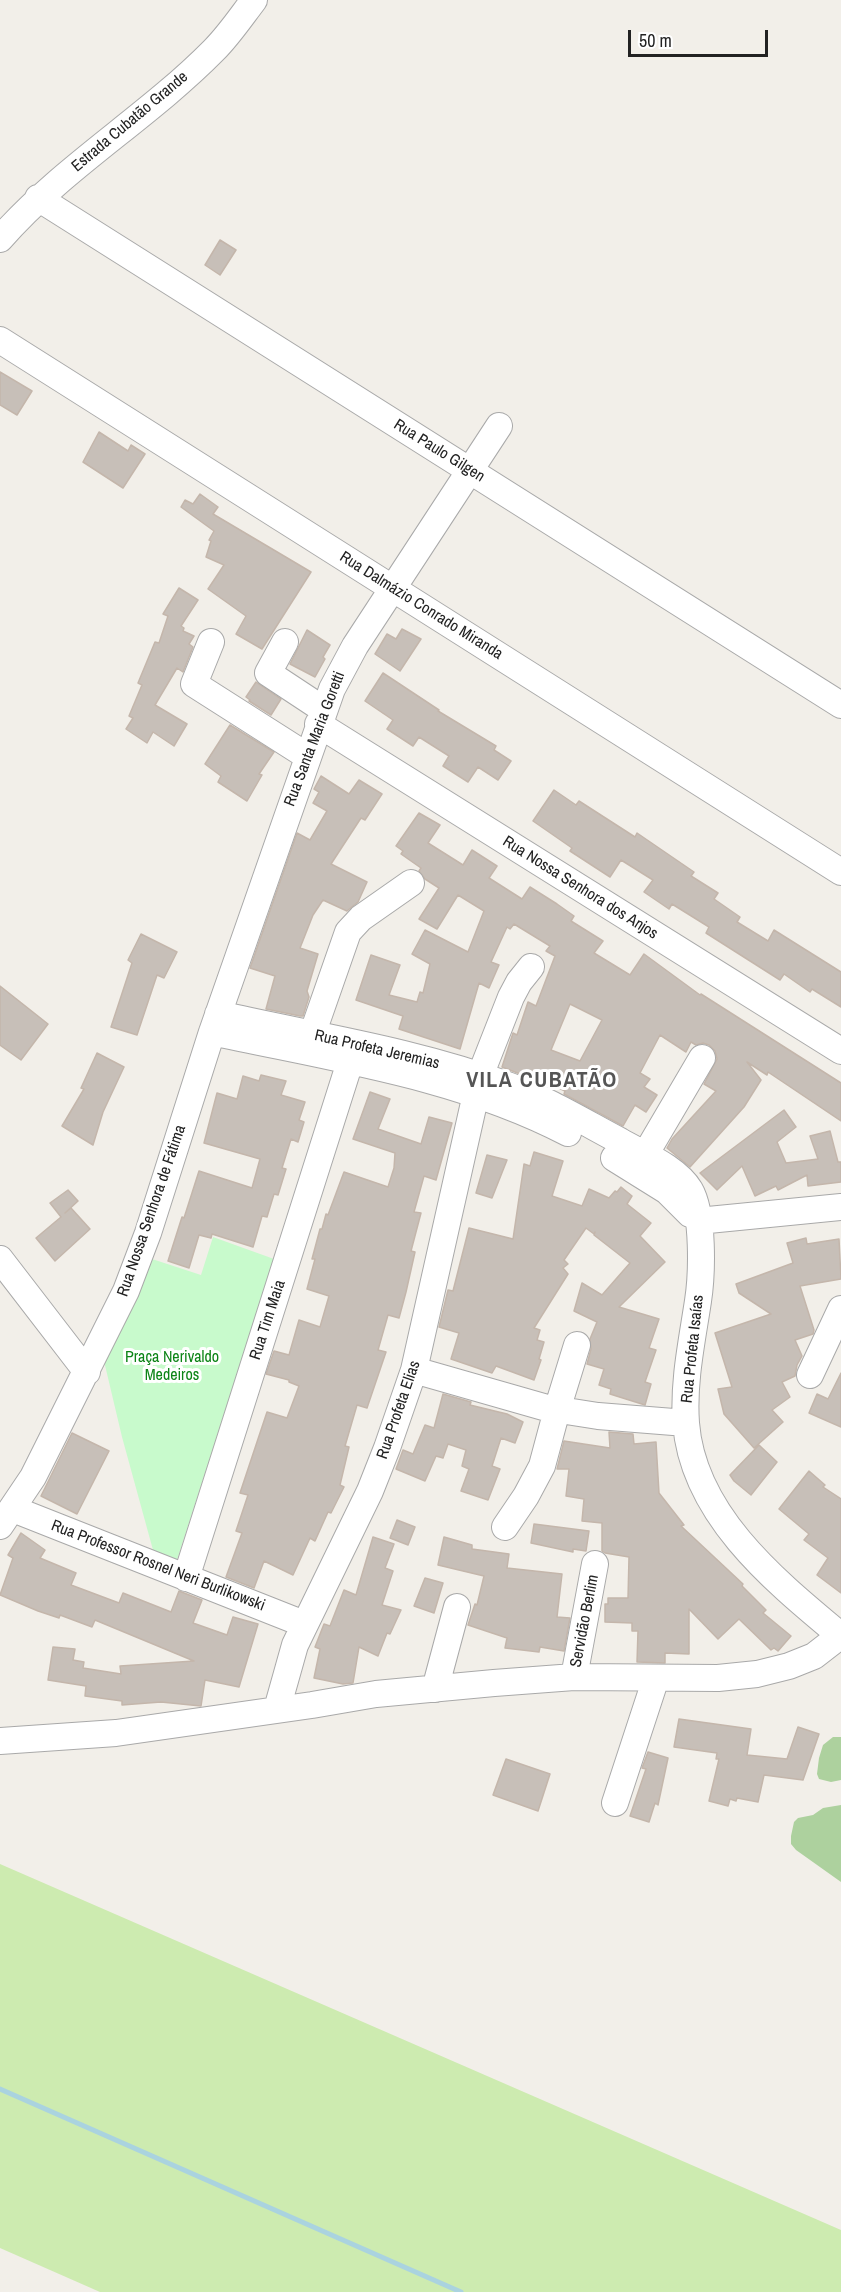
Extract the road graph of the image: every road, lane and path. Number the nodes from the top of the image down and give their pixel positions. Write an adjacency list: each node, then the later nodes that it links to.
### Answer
1 (254, 0): 2 (street, Estrada Cubatão Grande)
2 (38, 198): 3 (street, Estrada Cubatão Grande); 6 (street, Rua Paulo Gilgen)
3 (0, 239)
4 (0, 340): 7 (street, Rua Dalmázio Conrado Miranda)
5 (499, 426): 6 (street, Rua Santa Maria Goretti)
6 (470, 471): 7 (street, Rua Santa Maria Goretti); 10 (street, Rua Paulo Gilgen)
7 (393, 588): 11 (street, Rua Santa Maria Goretti); 13 (street, Rua Dalmázio Conrado Miranda)
8 (211, 642): 12 (street)
9 (285, 642): 11 (street, Rua Nossa Senhora dos Anjos)
10 (841, 705)
11 (321, 717): 12 (street, Rua Santa Maria Goretti); 18 (street, Rua Nossa Senhora dos Anjos)
12 (307, 756): 16 (street, Rua Santa Maria Goretti)
13 (841, 872)
14 (411, 883): 17 (street)
15 (531, 967): 21 (street, Rua Profeta Elias)
16 (215, 1023): 17 (street, Rua Profeta Jeremias); 20 (street, Rua Profeta Jeremias); 29 (street, Rua Nossa Senhora de Fátima)
17 (312, 1035): 21 (street, Rua Profeta Jeremias)
18 (841, 1051)
19 (702, 1058): 22 (street)
20 (350, 1062): 21 (street, Rua Profeta Jeremias); 36 (street, Rua Tim Maia)
21 (478, 1085): 22 (street, Rua Profeta Jeremias); 24 (street, Rua Profeta Jeremias); 28 (street, Rua Profeta Elias)
22 (645, 1155): 24 (street, Rua Profeta Jeremias)
23 (841, 1208): 24 (street)
24 (698, 1221): 32 (street, Rua Profeta Isaías)
25 (0, 1259): 29 (street)
26 (841, 1309): 30 (street)
27 (578, 1345): 31 (street)
28 (414, 1370): 31 (street); 38 (street, Rua Profeta Elias)
29 (87, 1372): 33 (street, Rua Nossa Senhora de Fátima)
30 (810, 1375)
31 (556, 1410): 32 (street); 34 (street)
32 (686, 1424): 39 (street, Rua Profeta Isaías)
33 (6, 1517): 36 (street, Rua Professor Rosnel Neri Burlikowski)
34 (505, 1527)
35 (595, 1564): 40 (street, Servidão Berlim)
36 (186, 1578): 38 (street, Rua Professor Rosnel Neri Burlikowski)
37 (457, 1607): 42 (street)
38 (304, 1624): 43 (street, Rua Profeta Elias)
39 (841, 1636): 41 (street)
40 (574, 1677): 41 (street); 42 (street)
41 (656, 1678): 45 (street)
42 (435, 1689): 43 (street)
43 (277, 1709): 44 (street)
44 (0, 1741)
45 (615, 1803)

